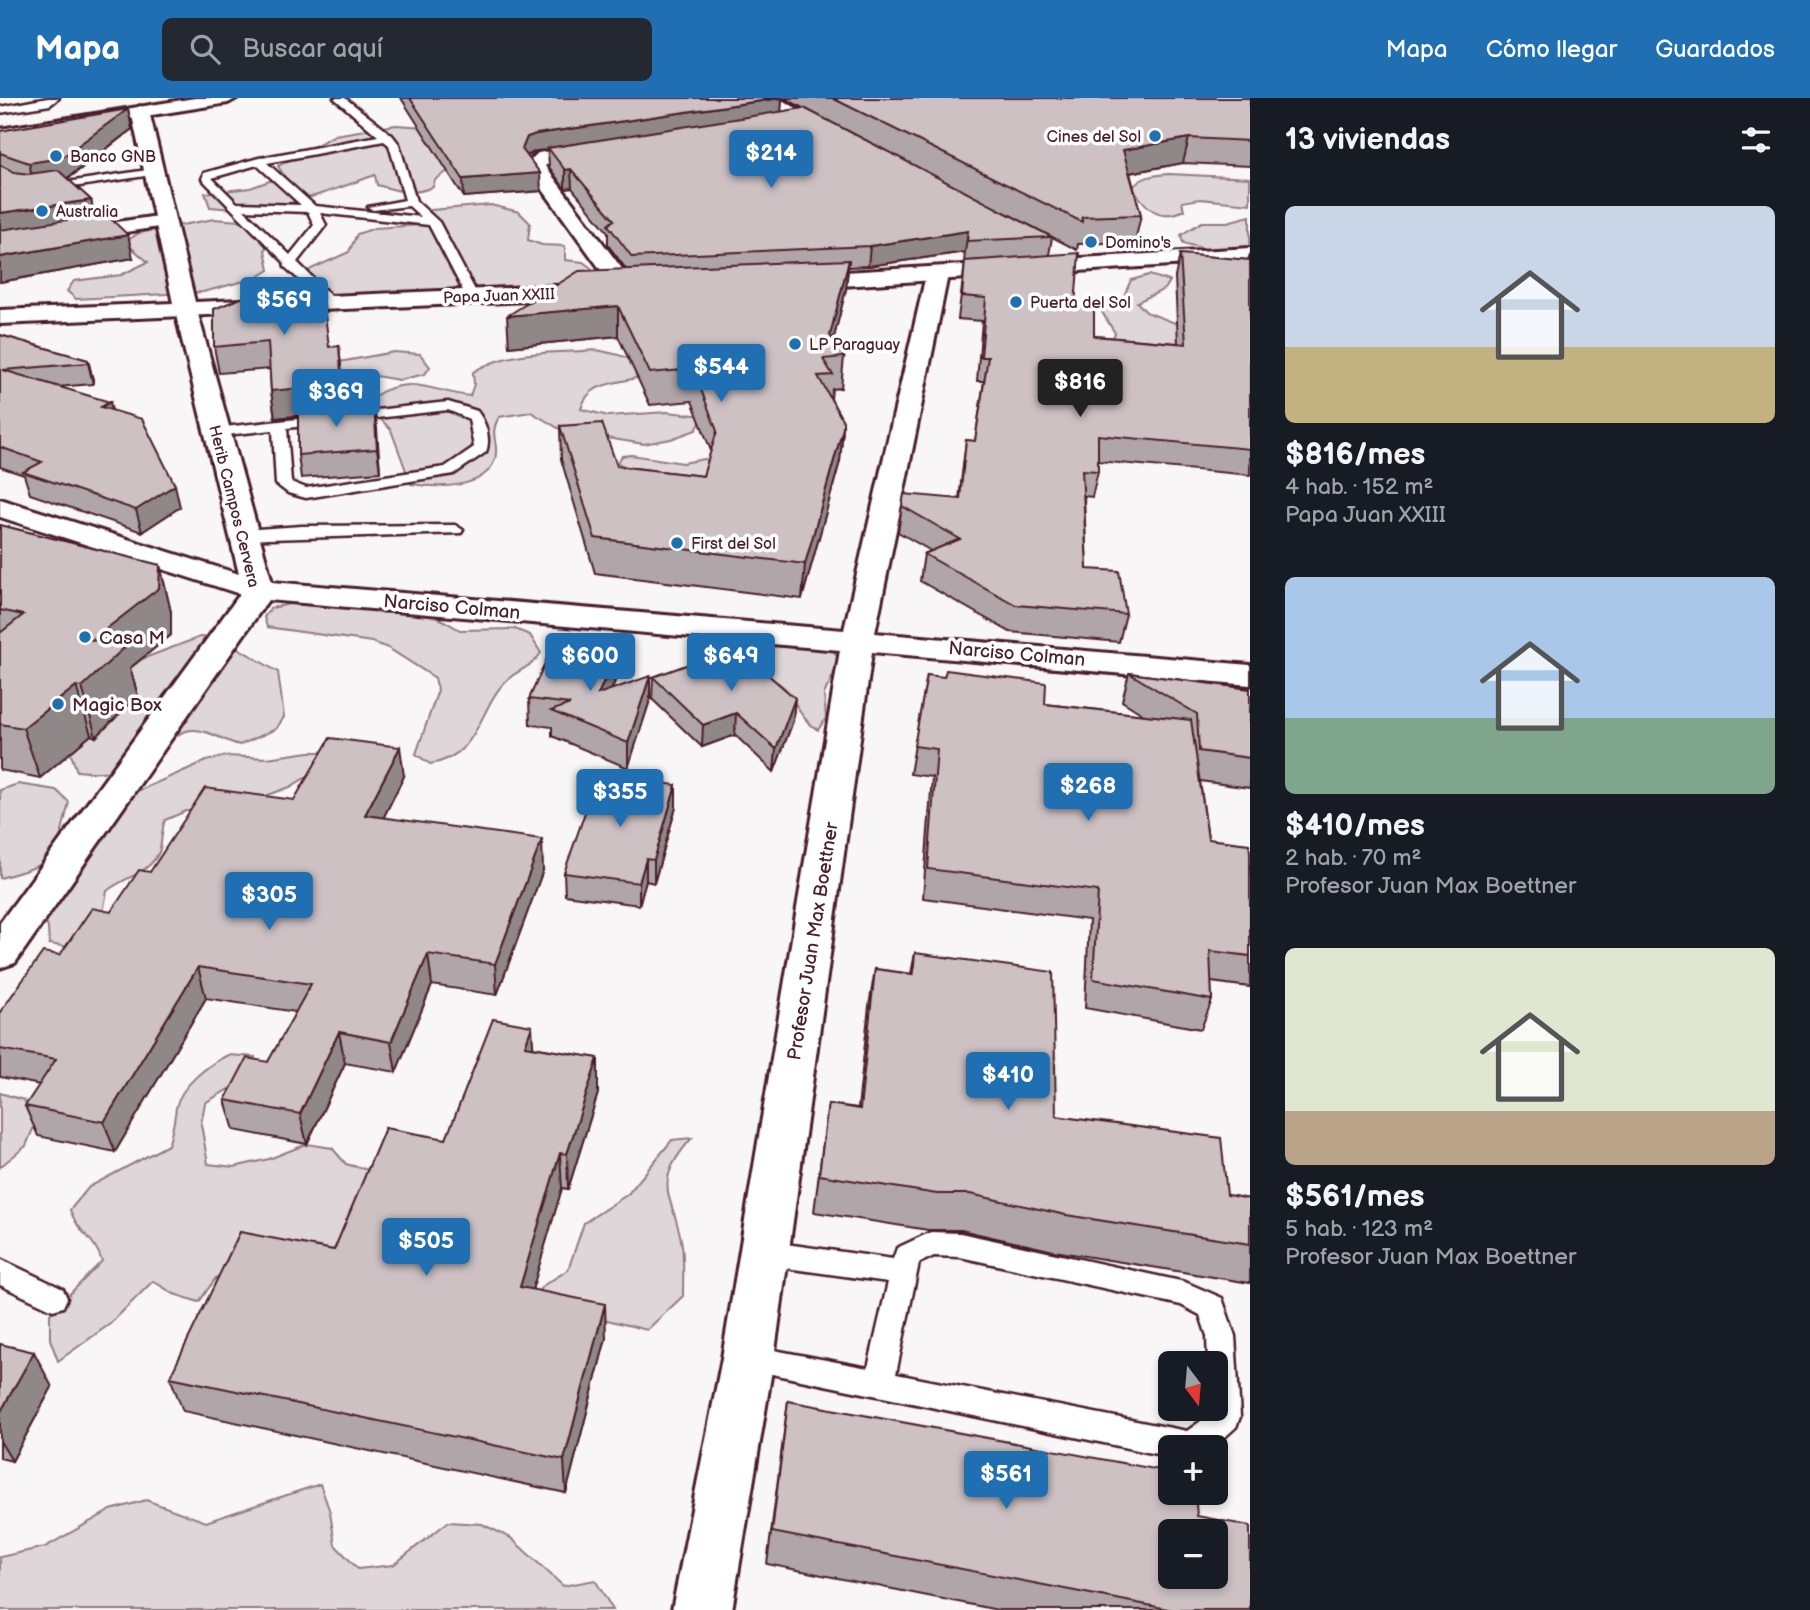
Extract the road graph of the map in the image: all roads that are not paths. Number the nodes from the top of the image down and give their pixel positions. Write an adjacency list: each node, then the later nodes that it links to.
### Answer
1 (29, 98): 7 (lane)
2 (54, 98): 9 (lane)
3 (228, 98): 8 (main road)
4 (339, 98): 15 (lane)
5 (765, 98): 11 (main road)
6 (92, 100): 10 (main road)
7 (0, 102)
8 (142, 102): 10 (main road); 14 (main road); 19 (main road, Herib Campos Cervera)
9 (0, 111): 10 (lane)
10 (40, 115): 12 (main road)
11 (806, 118): 13 (main road); 16 (main road)
12 (0, 122)
13 (778, 122)
14 (0, 134)
15 (389, 137): 18 (lane); 21 (lane)
16 (854, 144)
17 (613, 147): 35 (main road)
18 (259, 161): 22 (lane); 23 (lane)
19 (154, 172): 20 (lane); 25 (main road, Herib Campos Cervera)
20 (0, 177)
21 (411, 202): 24 (lane); 26 (lane)
22 (234, 206): 23 (lane); 30 (lane)
23 (312, 209): 24 (lane); 30 (lane)
24 (342, 212): 26 (lane)
25 (165, 221): 27 (main road); 38 (main road, Herib Campos Cervera)
26 (433, 222): 36 (lane)
27 (0, 245)
28 (1045, 245): 31 (main road)
29 (1250, 254): 31 (main road)
30 (289, 264): 37 (lane)
31 (1081, 264): 32 (main road)
32 (937, 275): 33 (main road); 46 (main road, Profesor Juan Max Boettner)
33 (775, 283)
34 (654, 289): 35 (main road, Papa Juan XXIII)
35 (627, 290): 36 (main road, Papa Juan XXIII)
36 (472, 296): 37 (main road, Papa Juan XXIII)
37 (330, 301): 38 (main road, Papa Juan XXIII)
38 (185, 307): 39 (main road, Papa Juan XXIII); 41 (main road, Herib Campos Cervera)
39 (0, 317)
40 (280, 425): 40 (lane); 41 (lane)
41 (216, 432): 44 (main road, Herib Campos Cervera)
42 (0, 508): 45 (main road, Narciso Colman)
43 (455, 530): 44 (lane)
44 (242, 535): 45 (main road, Herib Campos Cervera)
45 (260, 590): 46 (main road, Narciso Colman); 48 (main road, Herib Campos Cervera)
46 (858, 639): 47 (main road, Narciso Colman); 49 (main road, Profesor Juan Max Boettner)
47 (1250, 674)
48 (0, 953)
49 (764, 1254): 51 (lane); 53 (main road, Profesor Juan Max Boettner)
50 (0, 1270): 52 (lane)
51 (903, 1272): 54 (lane); 54 (lane)
52 (53, 1298)
53 (748, 1358): 54 (lane); 55 (main road, Profesor Juan Max Boettner)
54 (879, 1384)
55 (702, 1610)

